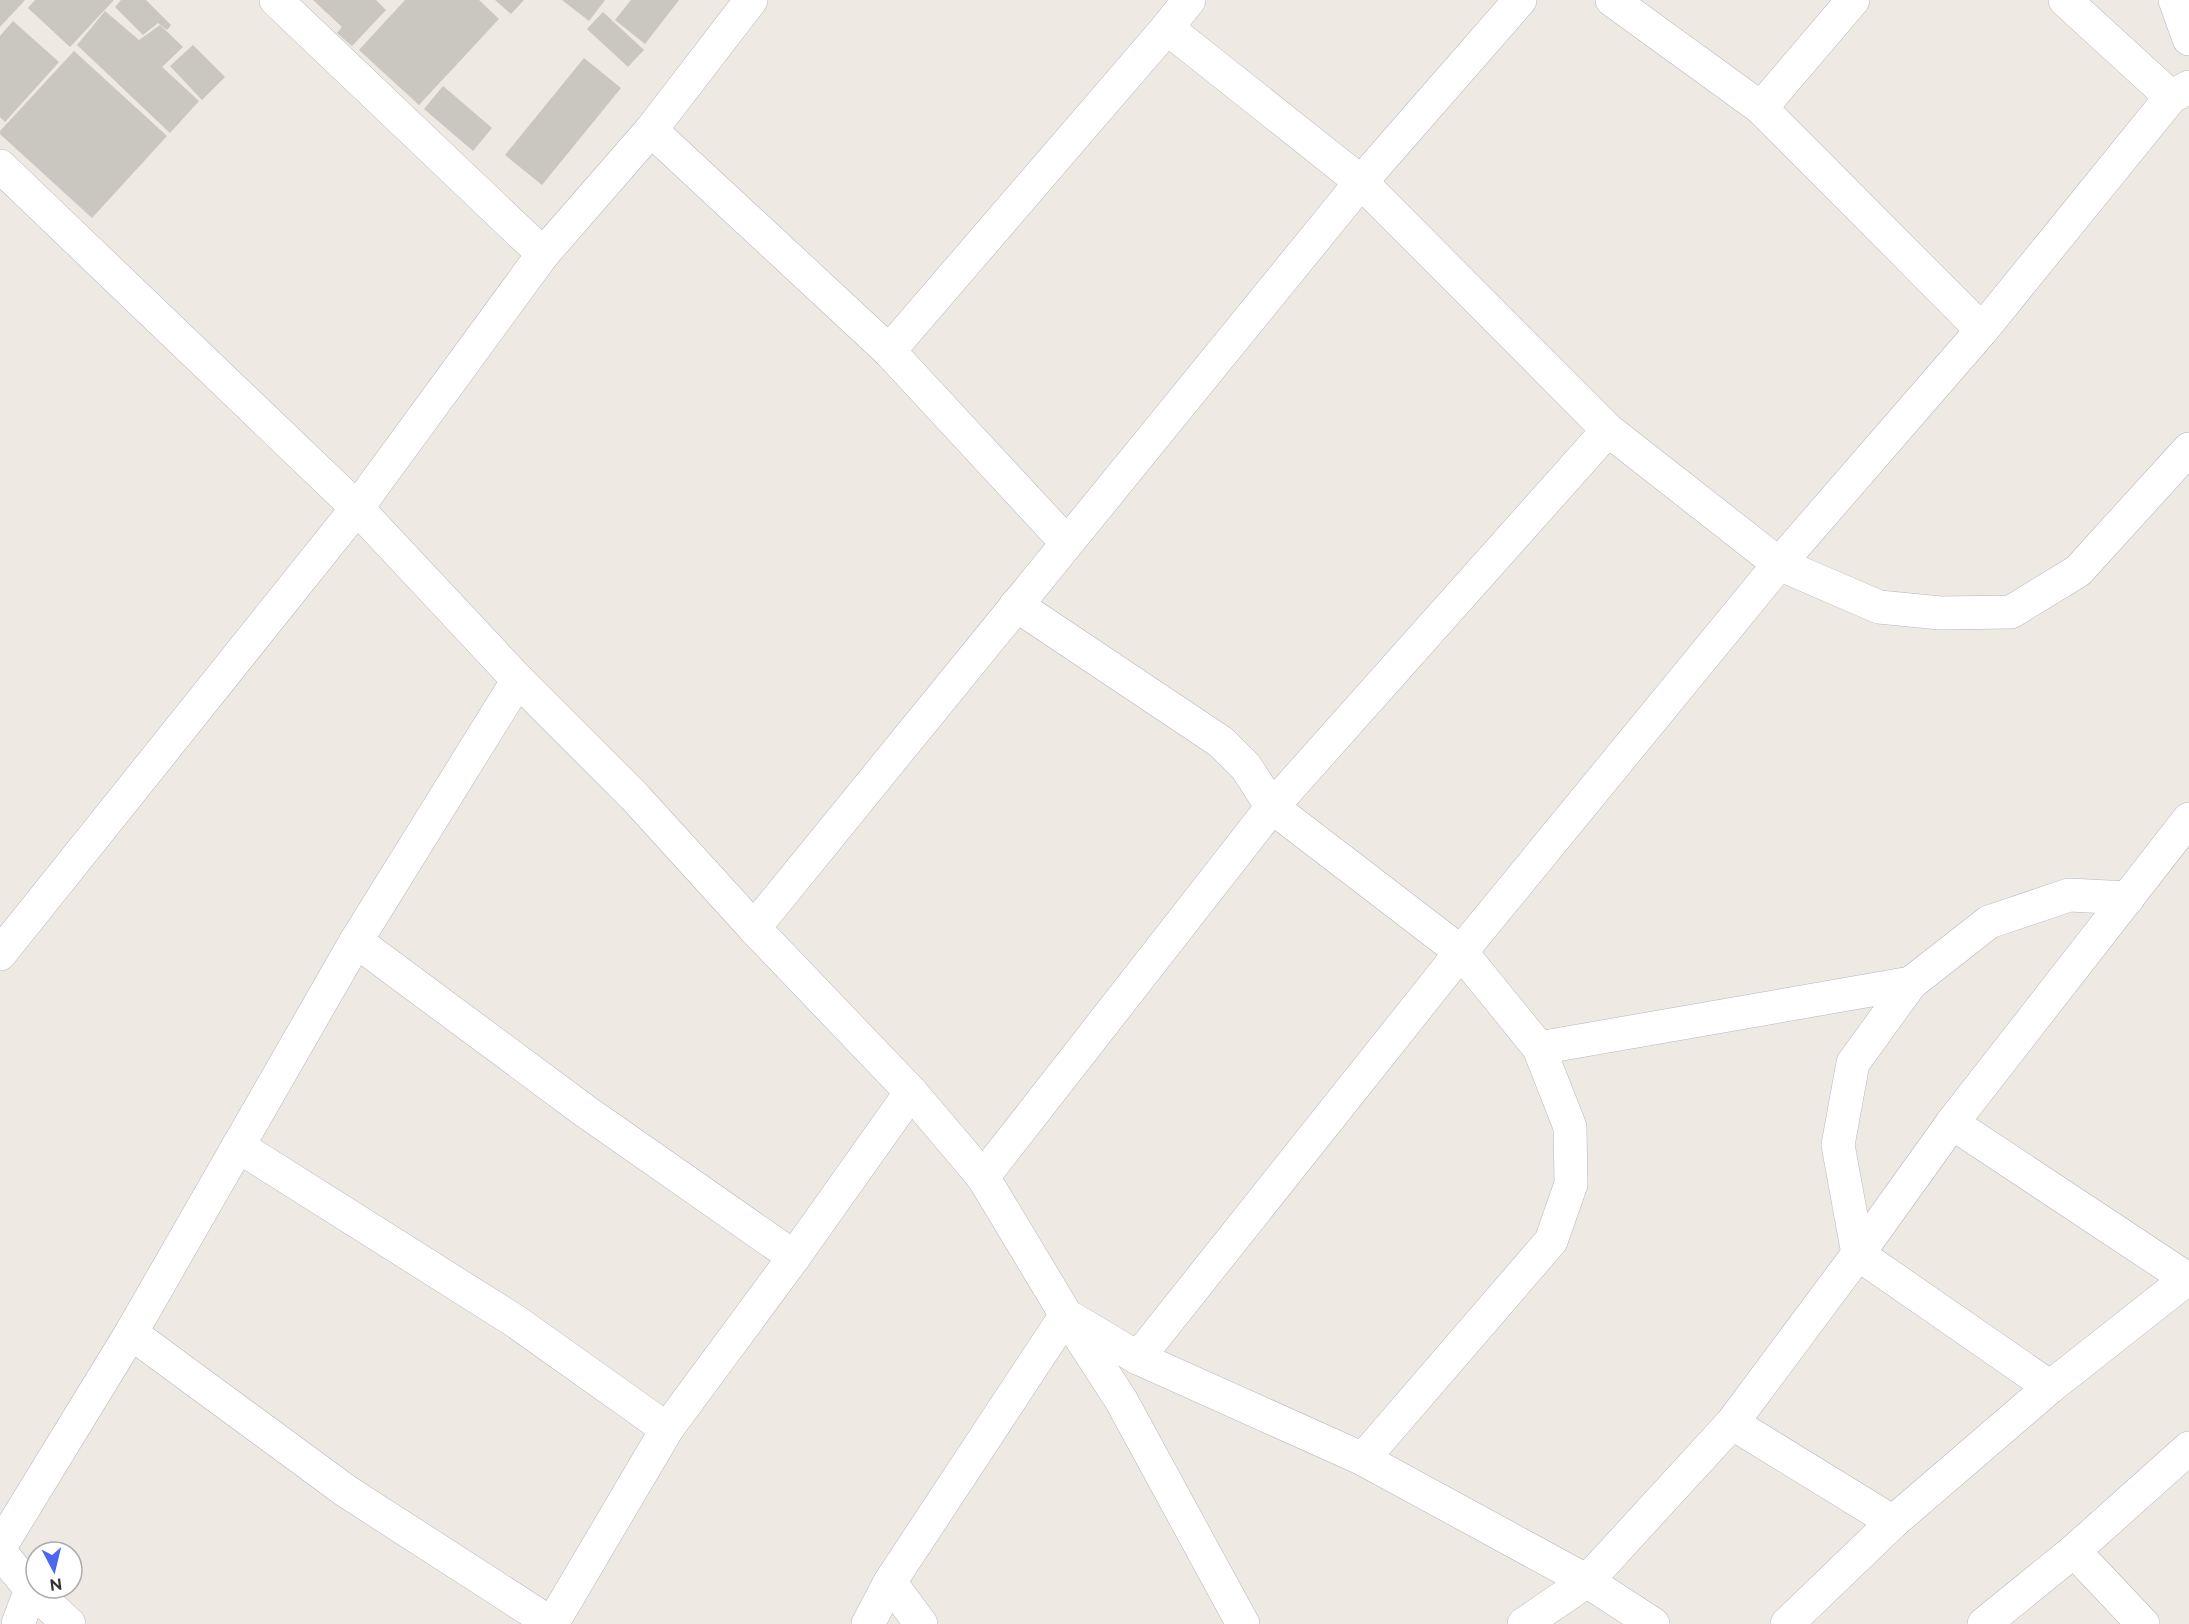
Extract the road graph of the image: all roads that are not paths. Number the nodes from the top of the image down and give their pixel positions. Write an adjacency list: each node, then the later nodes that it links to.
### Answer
1 (276, 0): 16 (street)
2 (751, 0): 13 (street)
3 (1189, 0): 9 (street)
4 (1520, 0): 15 (street)
5 (1612, 0): 12 (street)
6 (1853, 0): 12 (street)
7 (2065, 0): 11 (street)
8 (2175, 0): 10 (street)
9 (1167, 28): 15 (street); 18 (street)
10 (2189, 39)
11 (2180, 92): 17 (street)
12 (1761, 108): 17 (street)
13 (651, 130): 16 (street); 18 (street)
14 (0, 166): 21 (street)
15 (1361, 182): 19 (street); 22 (street)
16 (543, 254): 21 (street)
17 (1982, 330): 23 (street)
18 (889, 351): 22 (street)
19 (1608, 430): 23 (street); 26 (street)
20 (2189, 449): 23 (street)
21 (357, 508): 25 (street); 32 (street)
22 (1066, 543): 24 (street)
23 (1779, 564): 31 (street)
24 (1016, 605): 26 (street); 29 (street)
25 (518, 680): 29 (street); 30 (street)
26 (1272, 807): 31 (street); 38 (street)
27 (2189, 819): 28 (street)
28 (2128, 898): 33 (street); 36 (street)
29 (754, 928): 35 (street)
30 (356, 941): 37 (street); 40 (street)
31 (1461, 952): 34 (street); 44 (street)
32 (0, 954)
33 (1911, 983): 34 (street); 39 (street)
34 (1539, 1048): 49 (street)
35 (911, 1092): 38 (street); 40 (street)
36 (1952, 1123): 39 (street); 41 (street)
37 (238, 1146): 43 (street); 47 (street)
38 (983, 1177): 42 (street)
39 (1858, 1254): 45 (street); 46 (street)
40 (794, 1257): 47 (street)
41 (2188, 1279): 45 (street)
42 (1066, 1315): 44 (street); 56 (street); 64 (street)
43 (132, 1333): 51 (street); 61 (street)
44 (1138, 1358): 49 (street)
45 (2050, 1387): 50 (street)
46 (1732, 1422): 50 (street); 55 (street)
47 (668, 1429): 61 (street)
48 (2189, 1449): 52 (street)
49 (1363, 1459): 55 (street)
50 (1893, 1522): 67 (street)
51 (0, 1547)
52 (2074, 1551): 68 (street); 69 (street)
53 (0, 1552): 54 (street)
54 (24, 1580)
55 (1587, 1581): 65 (street); 66 (street)
56 (890, 1582): 62 (street); 63 (street)
57 (27, 1600): 59 (street)
58 (44, 1600): 60 (street)
59 (18, 1624)
60 (69, 1624)
61 (552, 1624)
62 (868, 1624)
63 (921, 1624)
64 (1243, 1624)
65 (1524, 1624)
66 (1653, 1624)
67 (1787, 1624)
68 (1984, 1624)
69 (2143, 1624)

